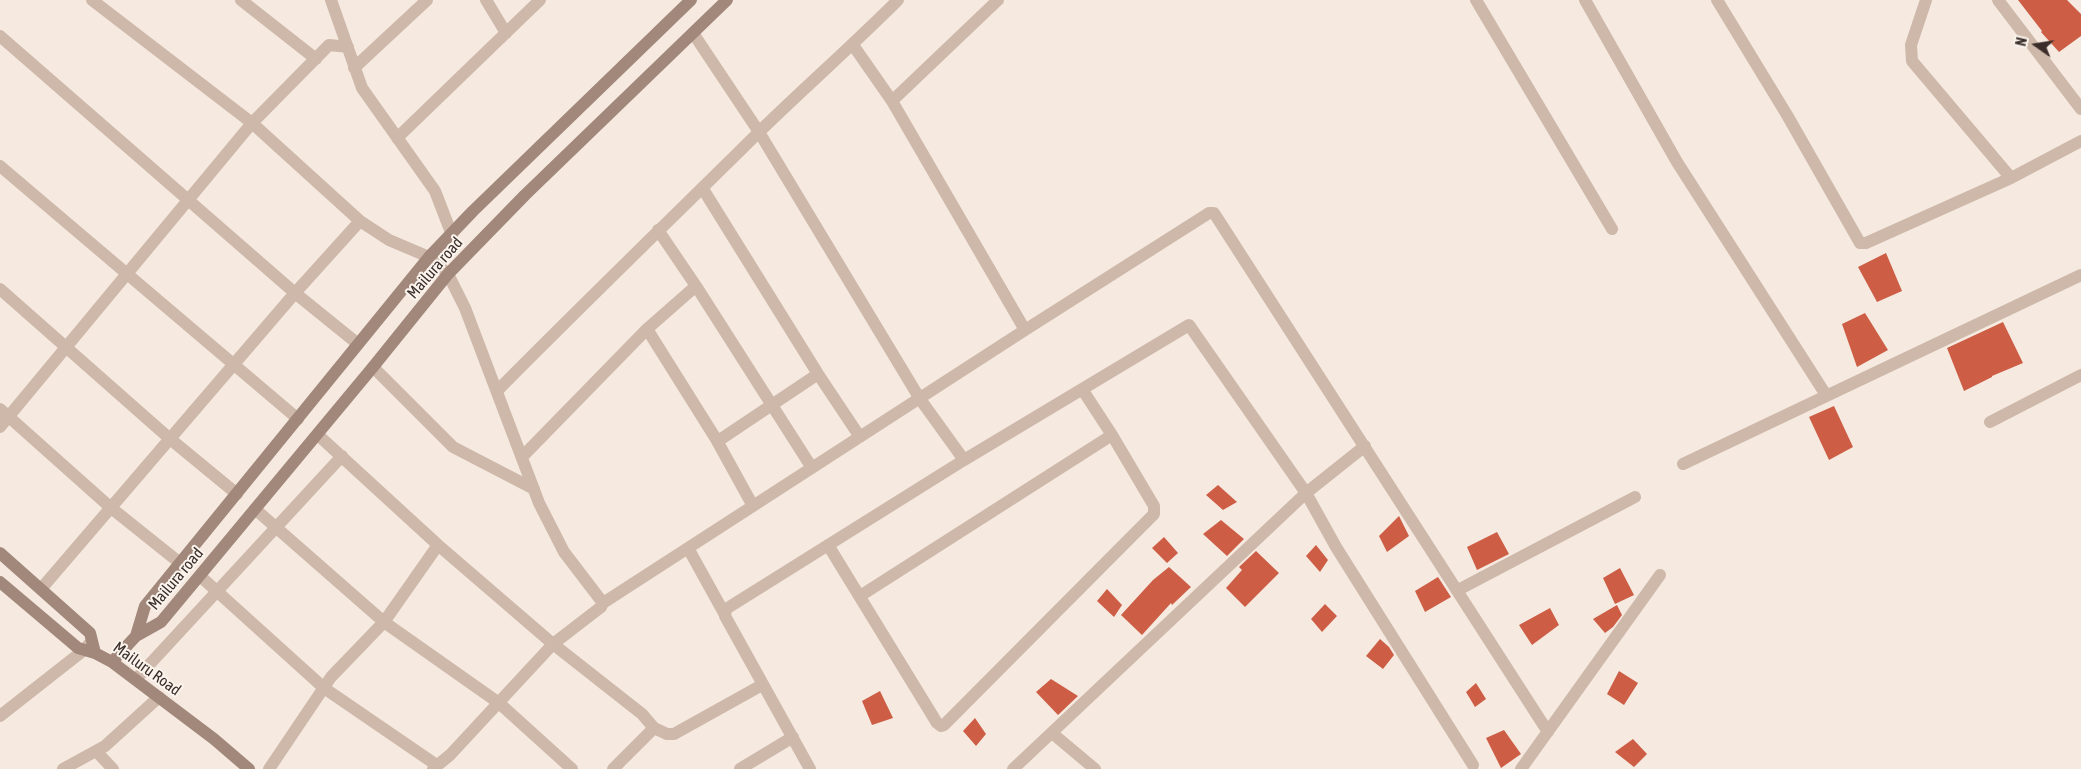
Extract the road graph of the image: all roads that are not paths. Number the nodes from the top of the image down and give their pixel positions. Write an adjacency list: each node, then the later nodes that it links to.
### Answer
1 (92, 0): 25 (street)
2 (241, 0): 21 (street)
3 (332, 0): 20 (street)
4 (486, 0): 16 (street)
5 (540, 0): 16 (street)
6 (691, 0): 36 (street, Mailura road)
7 (726, 0): 17 (street, Mailura road)
8 (898, 0): 19 (street)
9 (998, 0): 23 (street)
10 (1476, 0): 34 (street)
11 (1586, 0): 54 (street)
12 (1717, 0): 30 (street)
13 (1926, 0): 30 (street)
14 (1998, 0): 24 (street)
15 (421, 2): 22 (street)
16 (506, 33): 27 (street)
17 (693, 33): 26 (street); 39 (street, Mailura road)
18 (0, 36): 32 (street)
19 (853, 45): 23 (street); 26 (street)
20 (348, 46): 21 (street); 22 (street)
21 (316, 59): 25 (street)
22 (354, 68): 27 (street)
23 (892, 101): 45 (street)
24 (2081, 109)
25 (252, 123): 32 (street); 33 (street)
26 (759, 132): 31 (street); 55 (street)
27 (397, 138): 36 (street)
28 (2081, 141): 30 (street)
29 (0, 166): 38 (street)
30 (2011, 178)
31 (703, 189): 35 (street); 50 (street)
32 (187, 200): 38 (street); 43 (street)
33 (360, 221): 37 (street); 43 (street)
34 (1612, 229)
35 (658, 230): 41 (street); 53 (street)
36 (452, 235): 37 (street, Mailura road)
37 (429, 257): 39 (street); 46 (street, Mailura road)
38 (127, 274): 47 (street); 48 (street)
39 (448, 274): 49 (street, Mailura road); 53 (street)
40 (2081, 275): 54 (street)
41 (696, 286): 44 (street); 56 (street)
42 (0, 289): 47 (street)
43 (294, 293): 46 (street); 48 (street)
44 (647, 329): 65 (street); 68 (street)
45 (1025, 330): 55 (street); 66 (street)
46 (358, 344): 58 (street, Mailura road)
47 (66, 347): 57 (street); 63 (street)
48 (233, 364): 58 (street); 63 (street)
49 (374, 367): 61 (street, Mailura road); 72 (street)
50 (818, 374): 56 (street); 64 (street)
51 (2081, 375): 59 (street)
52 (1082, 389): 62 (street); 69 (street); 73 (street)
53 (496, 391): 68 (street)
54 (1826, 395): 70 (street)
55 (920, 399): 64 (street); 69 (street)
56 (771, 405): 65 (street); 71 (street)
57 (4, 413): 60 (street); 77 (street)
58 (298, 419): 74 (street, Mailura road)
59 (1990, 422)
60 (0, 427)
61 (318, 434): 67 (street); 78 (street, Mailura road)
62 (1112, 435): 91 (street); 91 (street)
63 (169, 438): 74 (street); 77 (street)
64 (860, 438): 71 (street)
65 (716, 439): 76 (street)
66 (1365, 446): 73 (street); 89 (street)
67 (342, 456): 79 (street); 80 (street)
68 (522, 457): 72 (street)
69 (964, 460): 81 (street)
70 (1683, 464)
71 (812, 468): 76 (street)
72 (534, 489): 92 (street)
73 (1306, 493): 107 (street); 110 (street)
74 (237, 494): 84 (street, Mailura road)
75 (1635, 497): 89 (street)
76 (753, 506): 82 (street)
77 (110, 507): 84 (street); 88 (street)
78 (255, 509): 79 (street); 86 (street, Mailura road)
79 (276, 527): 90 (street); 94 (street)
80 (438, 545): 94 (street); 96 (street)
81 (828, 545): 91 (street); 93 (street)
82 (688, 548): 92 (street); 93 (street)
83 (0, 553): 88 (street)
84 (180, 563): 95 (street, Mailura road)
85 (1660, 575): 106 (street)
86 (200, 576): 90 (street); 95 (street, Mailura road)
87 (0, 582): 97 (street, Mailuru Road)
88 (41, 589): 97 (street)
89 (1458, 590): 106 (street)
90 (217, 591): 99 (street); 101 (street)
91 (860, 596)
92 (603, 603): 96 (street)
93 (724, 613): 100 (street)
94 (384, 622): 101 (street); 103 (street)
95 (136, 636): 98 (street)
96 (553, 644): 103 (street); 105 (street)
97 (91, 647): 98 (street, Mailuru Road); 104 (street)
98 (112, 662): 99 (street, Mailuru Road)
99 (136, 679): 102 (street, Mailuru Road)
100 (762, 684): 105 (street); 108 (street)
101 (324, 688): 114 (street); 115 (street)
102 (159, 697): 109 (street); 113 (street, Mailuru Road)
103 (499, 703): 115 (street); 116 (street)
104 (0, 715)
105 (654, 728): 117 (street)
106 (1548, 732): 122 (street)
107 (1052, 733): 120 (street); 121 (street)
108 (793, 737): 118 (street); 119 (street)
109 (96, 751): 111 (street); 112 (street)
110 (1473, 768)
111 (63, 769)
112 (113, 769)
113 (249, 769)
114 (268, 769)
115 (434, 769)
116 (572, 769)
117 (613, 769)
118 (741, 769)
119 (810, 769)
120 (1013, 769)
121 (1095, 769)
122 (1521, 769)

